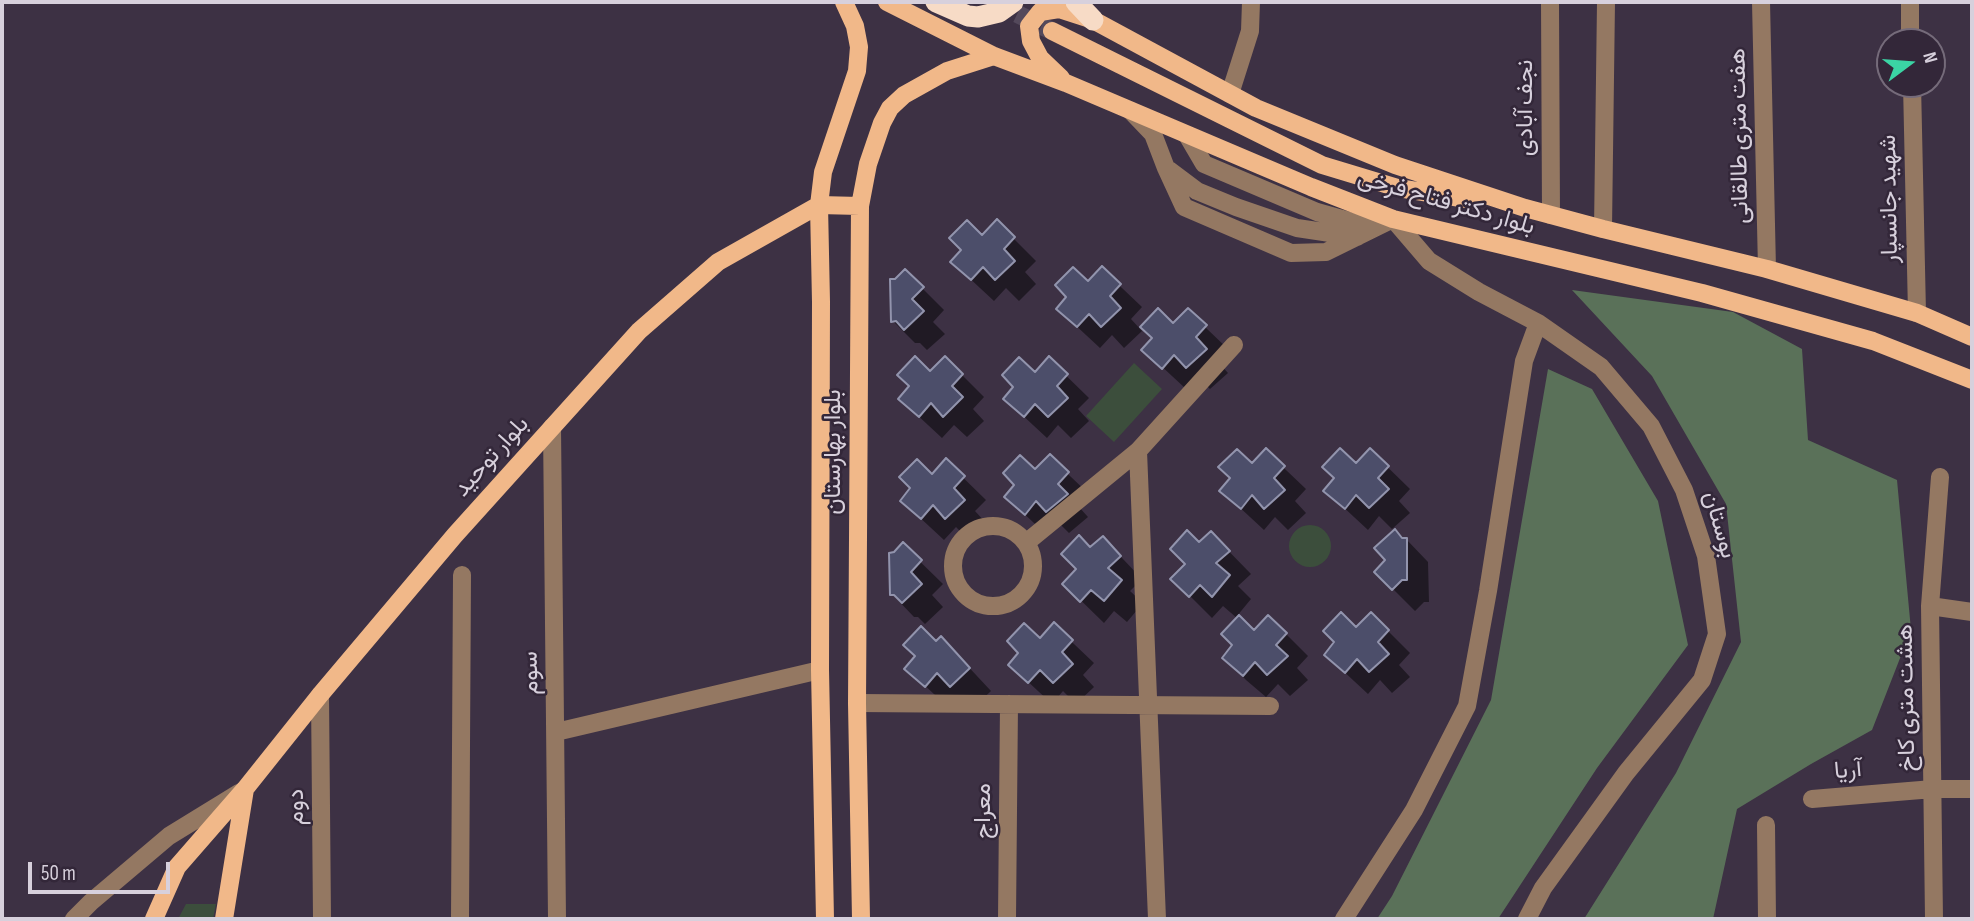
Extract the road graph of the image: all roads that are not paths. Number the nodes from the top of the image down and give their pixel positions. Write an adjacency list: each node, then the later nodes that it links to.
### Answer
1 (844, 2): 21 (main road, بلوار بهارستان)
2 (887, 2): 14 (main road, بلوار دکتر فتاح فرخی)
3 (936, 2): 4 (highway)
4 (1013, 2)
5 (1076, 2): 11 (highway)
6 (1251, 2): 16 (street)
7 (1550, 2): 24 (street, نجف آبادی)
8 (1606, 2): 27 (street)
9 (1761, 2): 29 (street, هفت متری طالقانی)
10 (1909, 2): 12 (street)
11 (1093, 20): 15 (main road, بلوار دکتر فتاح فرخی); 16 (main road, بلوار دکتر فتاح فرخی)
12 (1910, 28)
13 (1052, 31): 23 (main road)
14 (994, 56): 15 (main road, بلوار دکتر فتاح فرخی); 22 (main road, بلوار بهارستان)
15 (1066, 83): 18 (main road, بلوار دکتر فتاح فرخی)
16 (1230, 94): 23 (main road, بلوار دکتر فتاح فرخی)
17 (1912, 98): 30 (street, شهید جانسپار)
18 (1131, 111): 19 (main road, بلوار دکتر فتاح فرخی); 20 (street)
19 (1187, 135): 25 (main road, بلوار دکتر فتاح فرخی); 26 (street)
20 (1166, 168): 28 (street); 28 (street)
21 (819, 205): 22 (main road); 35 (main road, بلوار توحید); 42 (main road, بلوار بهارستان)
22 (860, 206): 44 (main road, بلوار بهارستان)
23 (1525, 208): 24 (main road, بلوار دکتر فتاح فرخی)
24 (1551, 215): 27 (main road, بلوار دکتر فتاح فرخی)
25 (1393, 219): 26 (street); 31 (street, بوستان); 34 (main road, بلوار دکتر فتاح فرخی)
26 (1374, 228): 28 (street)
27 (1602, 229): 29 (main road, بلوار دکتر فتاح فرخی)
28 (1357, 237)
29 (1767, 269): 30 (main road, بلوار دکتر فتاح فرخی)
30 (1917, 313): 32 (main road, بلوار دکتر فتاح فرخی)
31 (1538, 323): 64 (street); 65 (street, بوستان)
32 (1972, 337)
33 (1234, 345): 36 (street)
34 (1972, 380)
35 (552, 427): 43 (main road, بلوار توحید); 48 (street, سوم)
36 (1138, 451): 38 (street); 46 (street)
37 (1940, 477): 40 (street, هشت متری کاخ)
38 (1027, 542): 38 (street)
39 (462, 575): 58 (street)
40 (1930, 607): 41 (street); 50 (street, هشت متری کاخ)
41 (1972, 612)
42 (820, 670): 48 (street); 60 (main road, بلوار بهارستان)
43 (320, 695): 49 (main road, بلوار توحید); 57 (street, دوم)
44 (857, 703): 45 (street); 61 (main road, بلوار بهارستان)
45 (1009, 704): 46 (street); 62 (street, معراج)
46 (1148, 705): 47 (street); 63 (street)
47 (1270, 706)
48 (556, 732): 59 (street, سوم)
49 (245, 789): 54 (street); 55 (main road, بلوار توحید); 56 (main road, بلوار توحید)
50 (1933, 789): 51 (street, آریا); 52 (street, آریا); 67 (street, هشت متری کاخ)
51 (1972, 789)
52 (1812, 799)
53 (1766, 825): 66 (street)
54 (74, 919)
55 (153, 919)
56 (224, 919)
57 (322, 919)
58 (460, 919)
59 (557, 919)
60 (825, 919)
61 (860, 919)
62 (1007, 919)
63 (1157, 919)
64 (1344, 919)
65 (1527, 919)
66 (1767, 919)
67 (1934, 919)

